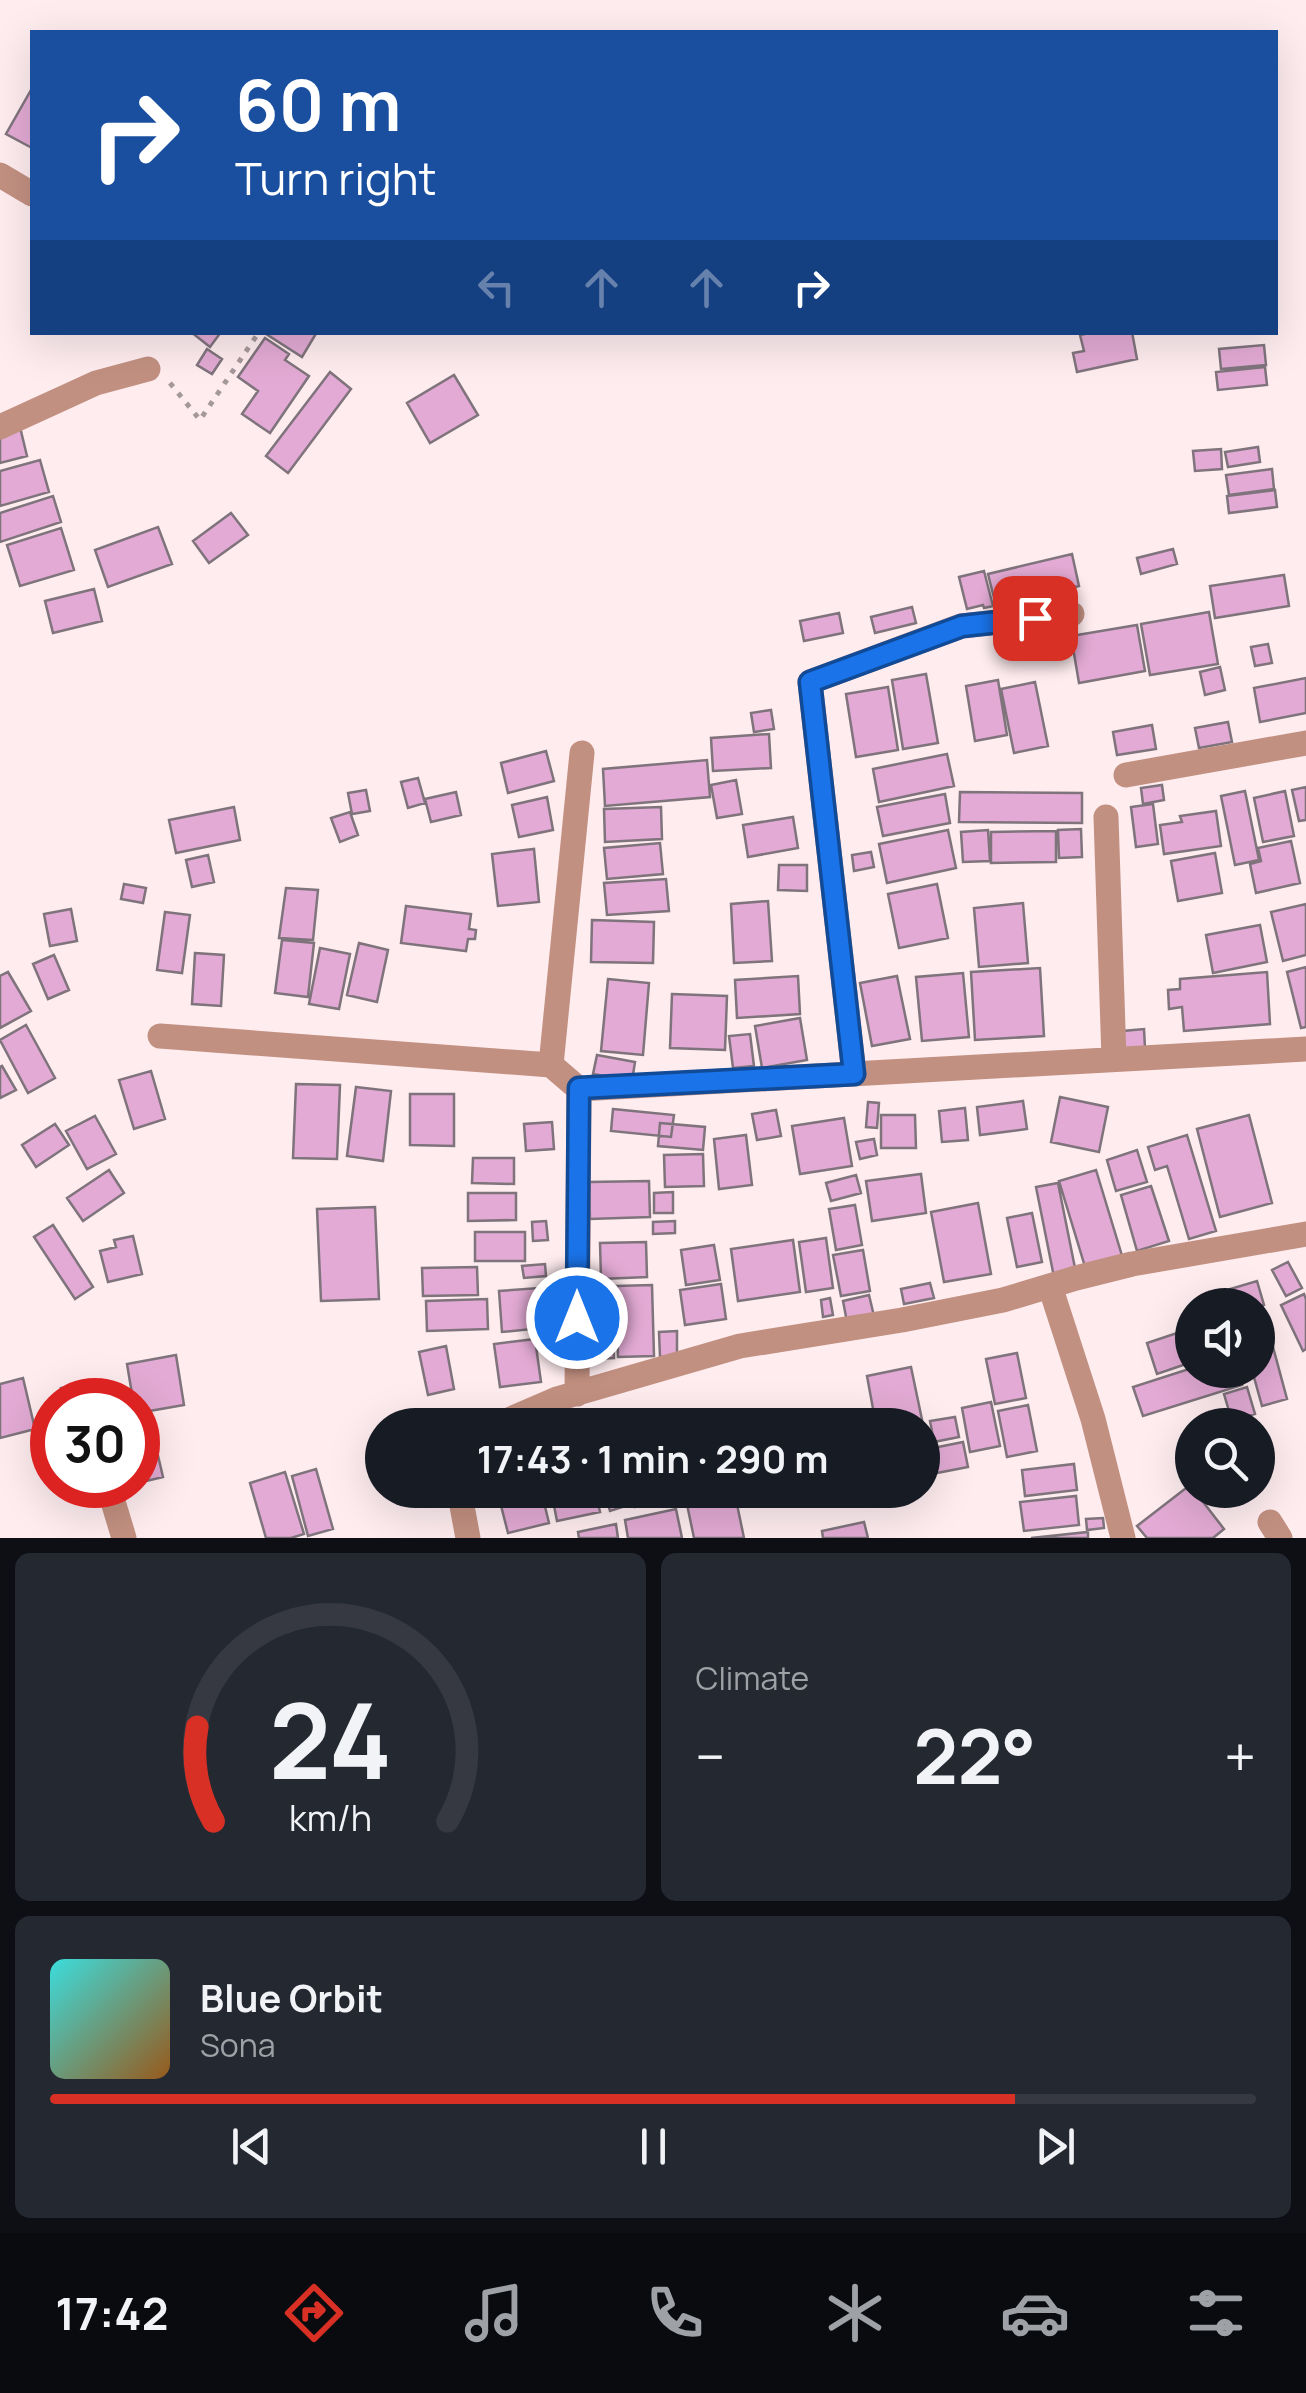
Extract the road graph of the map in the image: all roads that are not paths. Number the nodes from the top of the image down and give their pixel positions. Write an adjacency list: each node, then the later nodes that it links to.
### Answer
1 (0, 176): 2 (street)
2 (30, 193)
3 (148, 369): 4 (street)
4 (0, 427)
5 (1072, 614): 14 (street)
6 (1306, 743): 8 (street)
7 (582, 754): 13 (street)
8 (1126, 774)
9 (1106, 818): 12 (street)
10 (160, 1036): 13 (street)
11 (1306, 1049): 12 (street)
12 (1114, 1058): 14 (street)
13 (551, 1065): 15 (street)
14 (854, 1074): 15 (street)
15 (579, 1088): 18 (street)
16 (1306, 1234): 17 (street)
17 (1050, 1286): 18 (street); 24 (street)
18 (577, 1394): 19 (street)
19 (536, 1408)
20 (115, 1508): 22 (street)
21 (463, 1508): 23 (street)
22 (124, 1538)
23 (468, 1538)
24 (1123, 1538)

